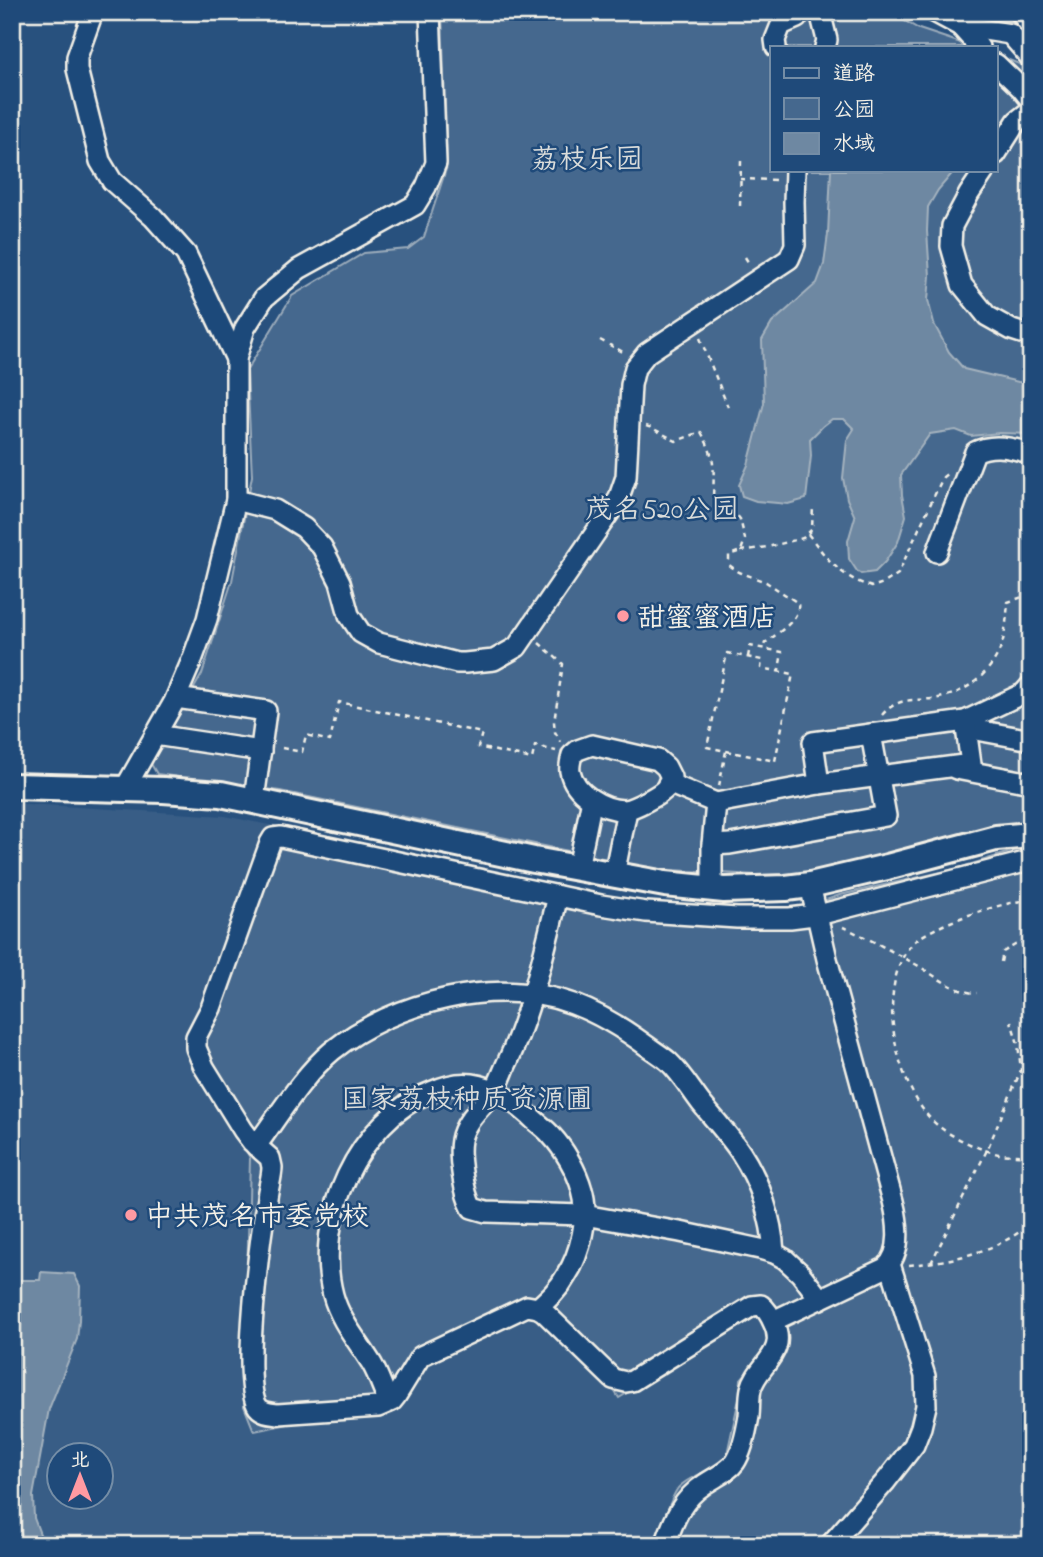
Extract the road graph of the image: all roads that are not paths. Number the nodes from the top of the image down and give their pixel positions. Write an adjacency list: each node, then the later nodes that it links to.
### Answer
1 (93, 12): 18 (street)
2 (430, 12): 18 (street)
3 (820, 12): 8 (street)
4 (934, 12): 6 (street)
5 (797, 18): 7 (street)
6 (967, 19): 9 (street); 10 (street)
7 (776, 46)
8 (825, 46)
9 (979, 46)
10 (1031, 58)
11 (998, 66): 12 (street)
12 (1031, 100)
13 (1031, 110): 14 (street)
14 (998, 151)
15 (795, 172): 20 (street)
16 (984, 172): 17 (street)
17 (1031, 336)
18 (236, 359): 20 (street)
19 (1031, 454): 21 (street)
20 (236, 500): 23 (street)
21 (937, 552)
22 (1029, 690): 24 (street)
23 (176, 698): 26 (street); 28 (street)
24 (966, 725): 25 (street); 27 (street); 29 (street)
25 (869, 734): 30 (street); 33 (street)
26 (155, 736): 28 (street); 35 (street)
27 (1031, 740)
28 (261, 751): 36 (street)
29 (946, 767): 30 (street); 32 (street)
30 (878, 776): 33 (street); 41 (street)
31 (668, 783): 37 (street); 39 (street); 39 (street)
32 (1031, 783)
33 (819, 784): 37 (street)
34 (12, 786): 35 (main road)
35 (124, 790): 36 (main road)
36 (254, 800): 43 (main road)
37 (716, 803): 41 (street)
38 (591, 804): 43 (street)
39 (627, 810): 44 (street)
40 (1031, 835): 45 (main road)
41 (712, 845): 46 (street)
42 (1031, 863): 48 (street)
43 (578, 868): 44 (main road)
44 (614, 875): 46 (main road)
45 (810, 885): 46 (main road); 48 (street)
46 (712, 889)
47 (558, 896): 48 (street); 49 (street); 51 (street)
48 (817, 915): 54 (street)
49 (533, 996): 50 (street); 51 (street); 53 (street)
50 (494, 1091): 52 (street); 52 (street); 58 (street)
51 (256, 1146): 58 (street)
52 (584, 1216): 53 (street); 56 (street)
53 (774, 1253): 55 (street)
54 (891, 1262): 55 (street); 60 (street)
55 (820, 1298): 57 (street)
56 (538, 1308): 57 (street); 58 (street)
57 (773, 1321): 59 (street)
58 (389, 1402)
59 (665, 1545)
60 (830, 1545)

